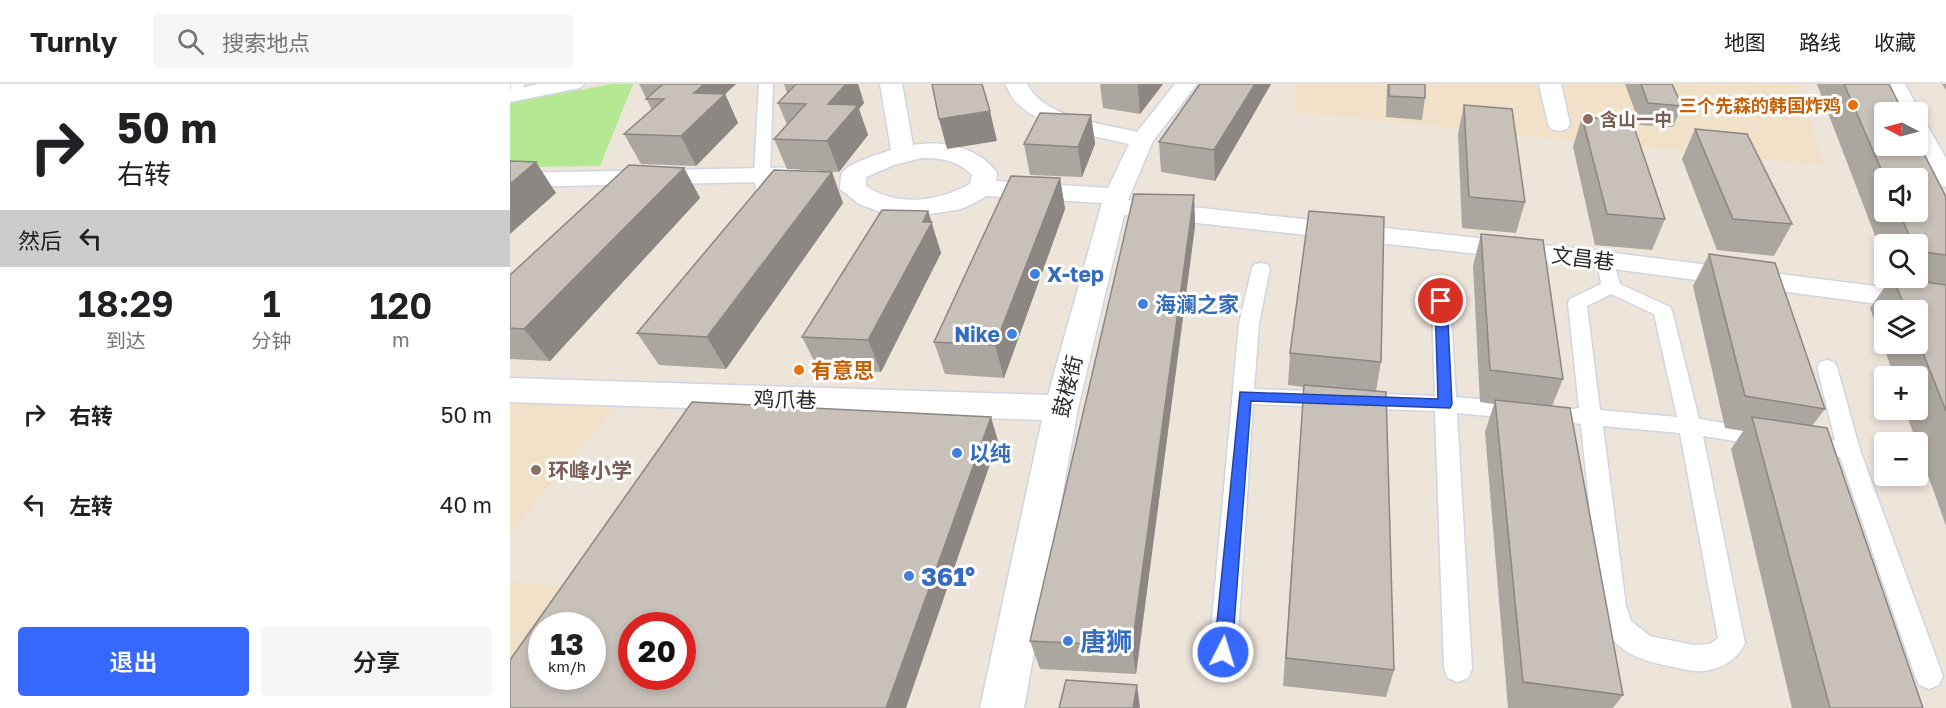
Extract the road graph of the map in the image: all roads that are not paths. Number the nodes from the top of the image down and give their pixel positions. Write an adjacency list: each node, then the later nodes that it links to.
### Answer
1 (518, 84): 9 (lane)
2 (573, 84): 9 (street)
3 (766, 84): 16 (lane)
4 (891, 84): 14 (street)
5 (1016, 84): 12 (street)
6 (1186, 84): 12 (street, 鼓楼街)
7 (1550, 84): 11 (street)
8 (1894, 84): 10 (street)
9 (510, 96)
10 (1904, 102)
11 (1559, 124)
12 (1142, 140): 20 (street, 鼓楼街)
13 (1928, 147): 18 (street)
14 (903, 153): 15 (street); 19 (street)
15 (855, 174): 16 (street); 19 (street)
16 (762, 175): 17 (street); 21 (lane)
17 (510, 180)
18 (1946, 180)
19 (982, 188): 20 (street, 文昌巷)
20 (1114, 201): 22 (street, 文昌巷); 31 (street, 鼓楼街)
21 (757, 207)
22 (1606, 260): 25 (lane); 26 (street, 文昌巷)
23 (1261, 268): 29 (lane)
24 (1440, 281): 30 (lane)
25 (1611, 287): 32 (lane); 33 (lane)
26 (1946, 304)
27 (1827, 367): 34 (lane)
28 (510, 390): 31 (street, 鸡爪巷)
29 (1245, 396): 30 (lane); 35 (lane)
30 (1446, 404): 32 (lane); 36 (lane)
31 (1061, 408): 38 (street, 鼓楼街)
32 (1589, 417): 33 (lane); 33 (lane)
33 (1690, 426): 34 (lane)
34 (1849, 450): 37 (lane)
35 (1223, 652)
36 (1458, 669)
37 (1929, 676)
38 (1002, 708)

